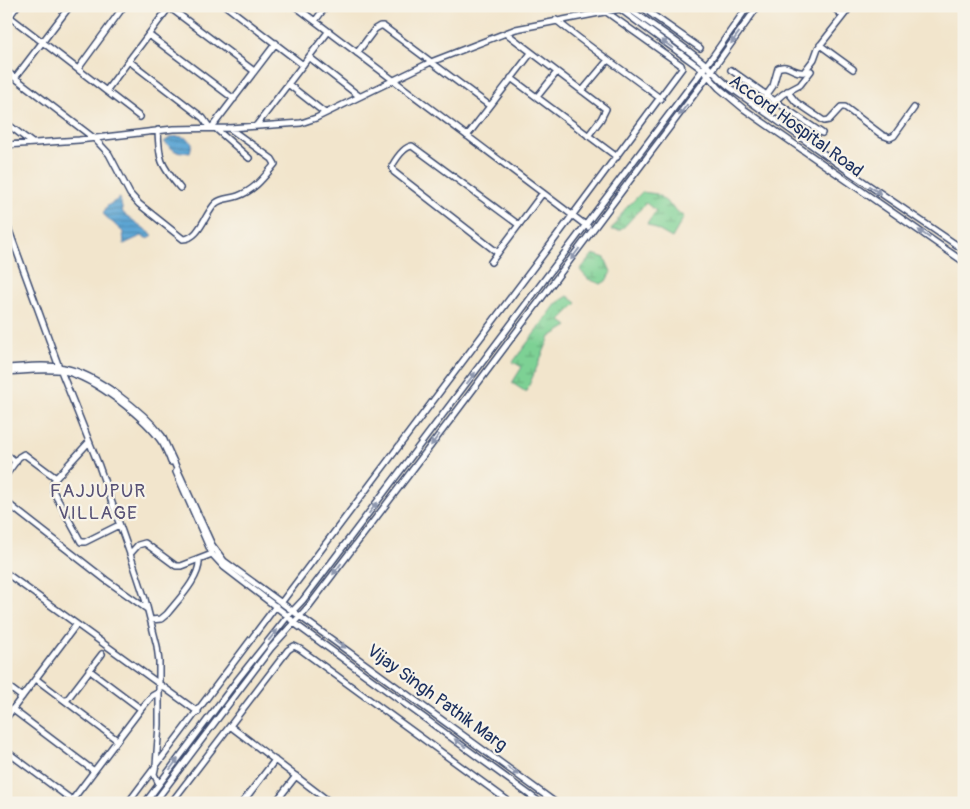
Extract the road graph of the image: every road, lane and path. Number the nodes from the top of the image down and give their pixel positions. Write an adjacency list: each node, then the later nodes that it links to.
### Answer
1 (17, 6): 17 (street)
2 (70, 6): 24 (street)
3 (124, 6): 37 (street)
4 (170, 6): 23 (street); 40 (street)
5 (226, 6): 25 (street)
6 (295, 6): 20 (street)
7 (326, 6): 20 (street)
8 (598, 6): 16 (street)
9 (642, 6): 15 (street); 27 (street)
10 (748, 6): 35 (street)
11 (758, 6): 41 (street, one-way to 41)
12 (832, 6): 18 (street)
13 (851, 6): 18 (street)
14 (620, 7): 15 (street); 16 (street); 35 (street, Accord Hospital Road, one-way to 14)
15 (630, 10): 35 (street)
16 (607, 13): 19 (street); 56 (street)
17 (8, 16): 24 (street)
18 (844, 16): 26 (street)
19 (556, 20): 22 (street); 31 (street)
20 (315, 21): 21 (street)
21 (328, 32): 29 (street); 30 (street)
22 (506, 33): 28 (street); 33 (street)
23 (149, 35): 32 (street); 55 (street)
24 (42, 42): 37 (street); 45 (street)
25 (276, 43): 34 (street); 40 (street)
26 (820, 44): 36 (street); 53 (street)
27 (700, 48)
28 (532, 52): 42 (street); 46 (street)
29 (357, 53): 33 (street); 47 (street)
30 (309, 57): 34 (street); 52 (street)
31 (608, 60): 50 (street); 56 (street)
32 (129, 61): 49 (street); 66 (street)
33 (431, 62): 47 (street); 58 (street)
34 (303, 65): 48 (street)
35 (705, 68): 41 (street); 44 (street, Accord Hospital Road); 82 (street)
36 (853, 68)
37 (78, 69): 49 (street)
38 (732, 70): 53 (street)
39 (6, 71): 45 (street)
40 (254, 71): 55 (street)
41 (712, 71): 44 (street); 59 (street)
42 (557, 72): 50 (street); 54 (street)
43 (811, 72): 51 (street)
44 (708, 76): 83 (street, one-way to 83); 87 (street, Accord Hospital Road, one-way to 44)
45 (16, 78): 72 (street)
46 (511, 78): 54 (street); 58 (street)
47 (393, 80): 52 (street); 70 (street)
48 (288, 84): 61 (street); 65 (street)
49 (106, 91): 63 (street)
50 (582, 91): 71 (street)
51 (787, 91): 57 (street); 60 (street)
52 (359, 96): 61 (street)
53 (767, 96): 57 (street); 59 (street)
54 (537, 97): 71 (street)
55 (234, 99): 66 (street)
56 (661, 99): 76 (street)
57 (775, 101): 62 (street); 69 (street)
58 (490, 106): 70 (street)
59 (758, 107): 62 (street)
60 (914, 108)
61 (325, 113): 65 (street)
62 (767, 113): 84 (street, one-way to 84)
63 (140, 117)
64 (6, 123): 73 (street)
65 (256, 126): 67 (street)
66 (212, 127): 67 (street); 68 (street); 75 (street)
67 (228, 128): 72 (street)
68 (158, 130): 72 (street); 77 (street)
69 (822, 133)
70 (467, 136): 78 (street)
71 (588, 136): 76 (street)
72 (95, 138): 73 (street)
73 (32, 143): 74 (street)
74 (6, 145)
75 (249, 158)
76 (616, 158): 79 (street)
77 (180, 188)
78 (542, 194): 79 (street); 81 (street)
79 (572, 216): 82 (street); 102 (street)
80 (6, 222): 89 (street)
81 (519, 225): 85 (street); 85 (street)
82 (586, 226): 83 (street); 105 (street, one-way to 82)
83 (593, 231): 107 (street, one-way to 107)
84 (964, 250)
85 (498, 253): 86 (street)
86 (491, 262)
87 (964, 262)
88 (6, 368): 89 (street)
89 (60, 369): 90 (street); 91 (street); 99 (street); 102 (street, Vijay Singh Pathik Marg)
90 (6, 372)
91 (89, 442): 95 (street); 97 (street)
92 (6, 454): 93 (street)
93 (16, 462): 94 (street); 95 (street)
94 (6, 475)
95 (56, 478): 97 (street)
96 (6, 502): 104 (street)
97 (119, 524): 98 (street)
98 (130, 554): 100 (street); 104 (street)
99 (212, 554): 100 (street); 103 (street, Vijay Singh Pathik Marg)
100 (199, 559): 108 (street)
101 (6, 573): 110 (street)
102 (281, 602): 105 (street, Vijay Singh Pathik Marg)
103 (276, 606): 106 (street, Vijay Singh Pathik Marg); 120 (street)
104 (148, 609): 108 (street)
105 (293, 611): 106 (street); 107 (street, Vijay Singh Pathik Marg)
106 (288, 616): 109 (street, Vijay Singh Pathik Marg); 129 (street, one-way to 106)
107 (301, 616): 109 (street); 140 (street, Vijay Singh Pathik Marg, one-way to 140)
108 (151, 620): 115 (street)
109 (294, 623): 133 (street); 139 (street, Vijay Singh Pathik Marg, one-way to 109)
110 (76, 625): 113 (street); 115 (street)
111 (102, 654): 112 (street)
112 (89, 670): 117 (street); 119 (street)
113 (36, 679): 116 (street); 117 (street)
114 (6, 685): 116 (street)
115 (159, 689): 119 (street); 120 (street); 126 (street)
116 (22, 697): 118 (street)
117 (66, 701): 123 (street)
118 (12, 709): 121 (street); 127 (street)
119 (141, 709): 123 (street)
120 (198, 712): 126 (street)
121 (6, 718)
122 (230, 726): 125 (street); 134 (street); 138 (street)
123 (118, 740): 127 (street)
124 (6, 751): 130 (street)
125 (275, 760): 128 (street); 135 (street)
126 (156, 765): 129 (street); 131 (street)
127 (94, 771): 130 (street)
128 (296, 776): 136 (street); 137 (street)
129 (159, 784): 132 (street)
130 (72, 802)
131 (128, 803)
132 (144, 803)
133 (154, 803)
134 (172, 803)
135 (242, 803)
136 (275, 803)
137 (331, 803)
138 (511, 803)
139 (541, 803)
140 (556, 803)

